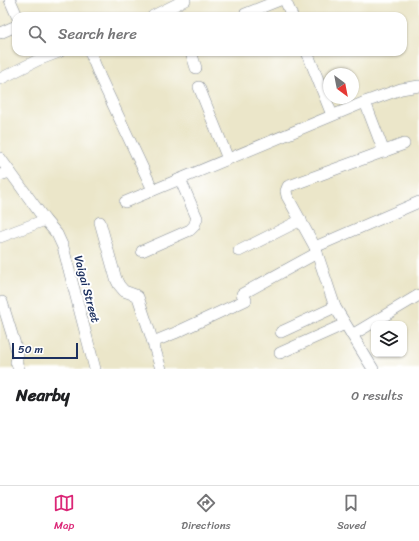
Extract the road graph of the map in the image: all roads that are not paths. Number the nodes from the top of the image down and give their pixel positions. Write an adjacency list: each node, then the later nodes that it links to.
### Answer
1 (10, 0): 6 (street)
2 (185, 0): 5 (street)
3 (280, 0): 8 (street)
4 (286, 0): 9 (street)
5 (174, 8): 7 (street)
6 (14, 12)
7 (164, 12)
8 (250, 12)
9 (290, 12)
10 (12, 28): 11 (street)
11 (0, 33)
12 (36, 56): 17 (street)
13 (92, 56): 28 (street)
14 (192, 56): 16 (street)
15 (309, 56): 21 (street)
16 (196, 68)
17 (0, 79)
18 (419, 86): 20 (street)
19 (199, 87): 25 (street)
20 (365, 102): 21 (street); 23 (street)
21 (332, 115): 25 (street)
22 (404, 144): 23 (street)
23 (384, 152): 32 (street)
24 (0, 158): 26 (street, Vaigai Street)
25 (228, 159): 27 (street)
26 (5, 173): 31 (street, Vaigai Street)
27 (180, 179): 28 (street); 36 (street)
28 (153, 190): 29 (street)
29 (125, 202)
30 (419, 202): 35 (street)
31 (45, 220): 34 (street); 47 (street, Vaigai Street)
32 (301, 220): 35 (street); 37 (street)
33 (100, 222): 44 (street)
34 (0, 237)
35 (316, 250): 40 (street); 44 (street)
36 (142, 251)
37 (239, 251)
38 (419, 295): 43 (street)
39 (2, 302): 46 (street)
40 (335, 308): 41 (street); 42 (street)
41 (345, 324): 43 (street); 45 (street)
42 (281, 332)
43 (352, 335): 49 (street)
44 (153, 342): 48 (street)
45 (280, 354)
46 (19, 369)
47 (95, 369)
48 (161, 369)
49 (373, 369)

